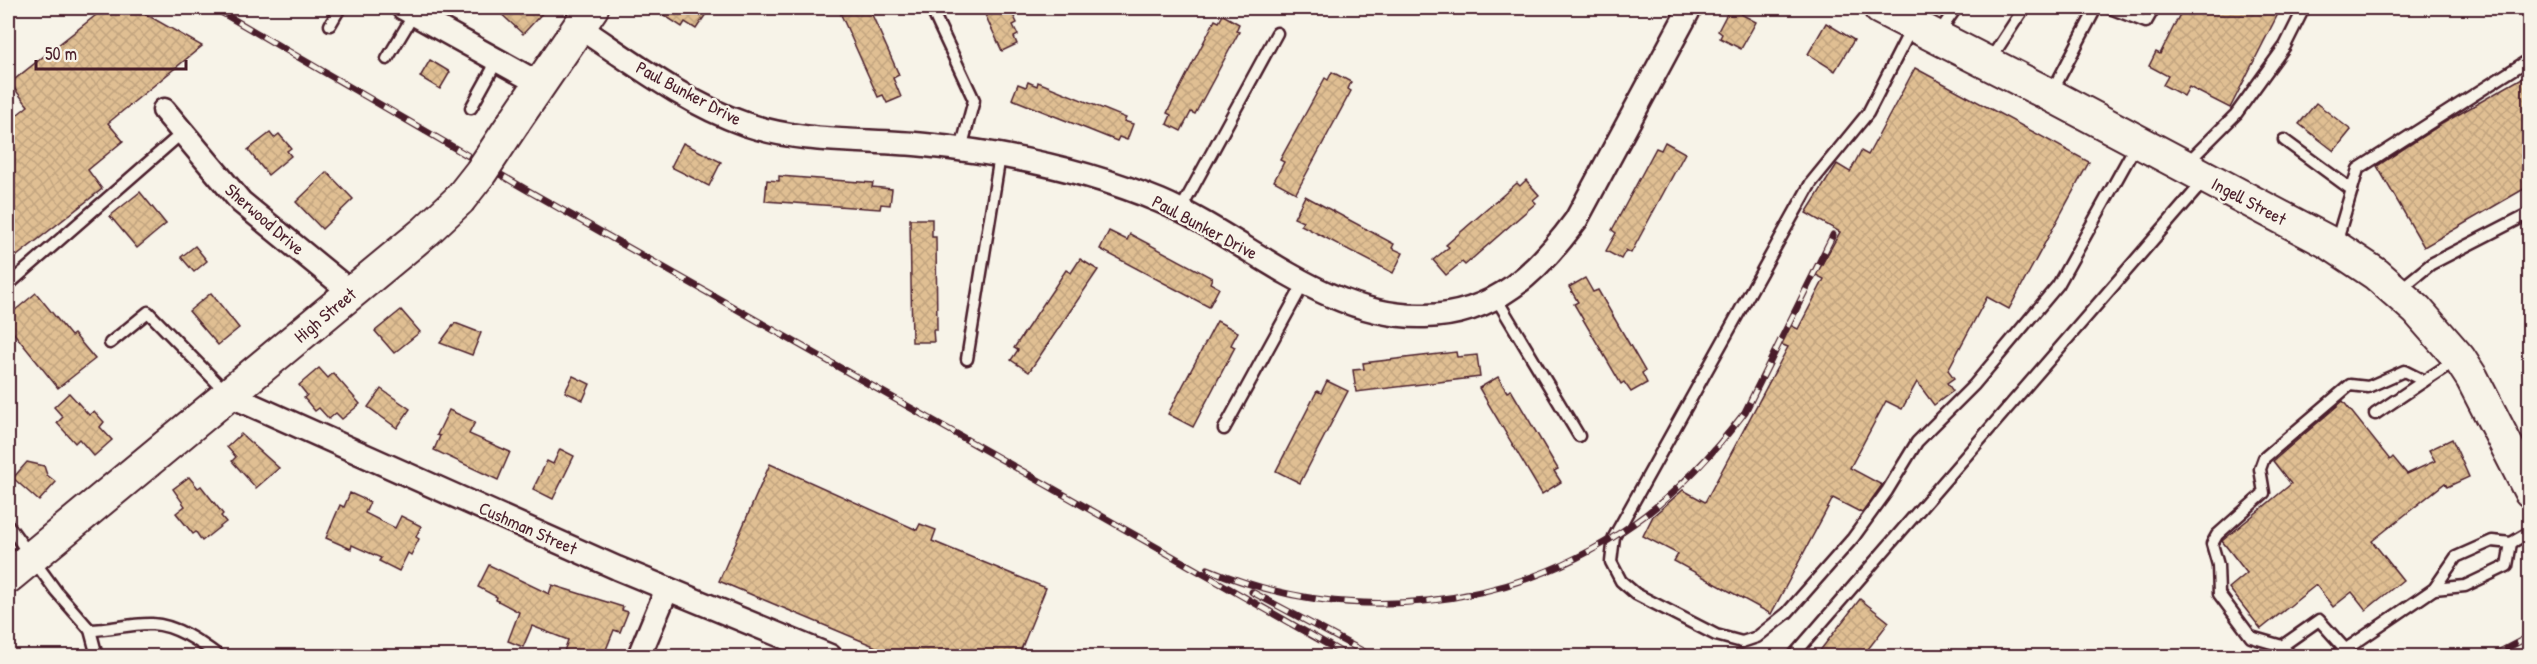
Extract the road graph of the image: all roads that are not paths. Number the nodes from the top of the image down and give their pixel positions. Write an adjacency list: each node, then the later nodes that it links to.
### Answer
1 (340, 8): 13 (lane)
2 (931, 8): 27 (lane)
3 (1690, 8): 38 (street, Paul Bunker Drive)
4 (1880, 8): 14 (street, Ingell Street)
5 (1956, 8): 14 (lane)
6 (2024, 8): 19 (lane)
7 (2096, 8): 21 (lane)
8 (2110, 8): 9 (lane)
9 (2154, 8)
10 (2304, 8): 29 (lane)
11 (408, 11): 16 (lane); 18 (street)
12 (586, 17): 20 (street, High Street); 27 (street, Paul Bunker Drive)
13 (330, 25)
14 (1925, 31): 19 (street, Ingell Street); 26 (lane)
15 (1277, 33): 31 (lane)
16 (387, 59)
17 (2529, 59): 30 (lane)
18 (497, 62): 20 (street); 22 (lane)
19 (1988, 63): 21 (street, Ingell Street)
20 (540, 84): 37 (street, High Street, bridge)
21 (2051, 95): 26 (street, Ingell Street)
22 (471, 108)
23 (164, 110): 24 (street, Sherwood Drive)
24 (182, 133): 35 (lane); 37 (street, Sherwood Drive)
25 (2284, 140): 30 (lane)
26 (2138, 142): 29 (street, Ingell Street)
27 (961, 149): 28 (street, Paul Bunker Drive)
28 (1000, 156): 31 (street, Paul Bunker Drive); 40 (lane)
29 (2195, 173): 33 (street, Ingell Street); 61 (lane)
30 (2352, 190): 33 (lane)
31 (1180, 211): 34 (street, Paul Bunker Drive)
32 (2529, 213): 36 (lane)
33 (2335, 246): 36 (street, Ingell Street)
34 (1305, 281): 38 (street, Paul Bunker Drive); 45 (lane)
35 (8, 285)
36 (2397, 291): 41 (street, Ingell Street)
37 (352, 293): 43 (street, High Street)
38 (1496, 298): 46 (lane)
39 (110, 343): 43 (lane)
40 (967, 358)
41 (2459, 358): 42 (lane); 47 (street, Ingell Street)
42 (2424, 381): 44 (lane); 55 (lane)
43 (229, 395): 51 (street, High Street); 52 (street, Cushman Street)
44 (2375, 414)
45 (1224, 429)
46 (1579, 436)
47 (2529, 491)
48 (8, 525): 51 (lane)
49 (2529, 532): 50 (lane)
50 (2511, 543): 53 (lane); 53 (lane)
51 (19, 567): 54 (lane)
52 (667, 589): 59 (street); 60 (street, Cushman Street)
53 (2434, 589): 56 (lane)
54 (90, 630): 57 (lane); 58 (lane)
55 (2282, 646): 56 (lane); 62 (lane)
56 (2348, 651): 63 (lane)
57 (97, 657)
58 (219, 657)
59 (639, 657)
60 (830, 657)
61 (1793, 657)
62 (2291, 657)
63 (2336, 657)

